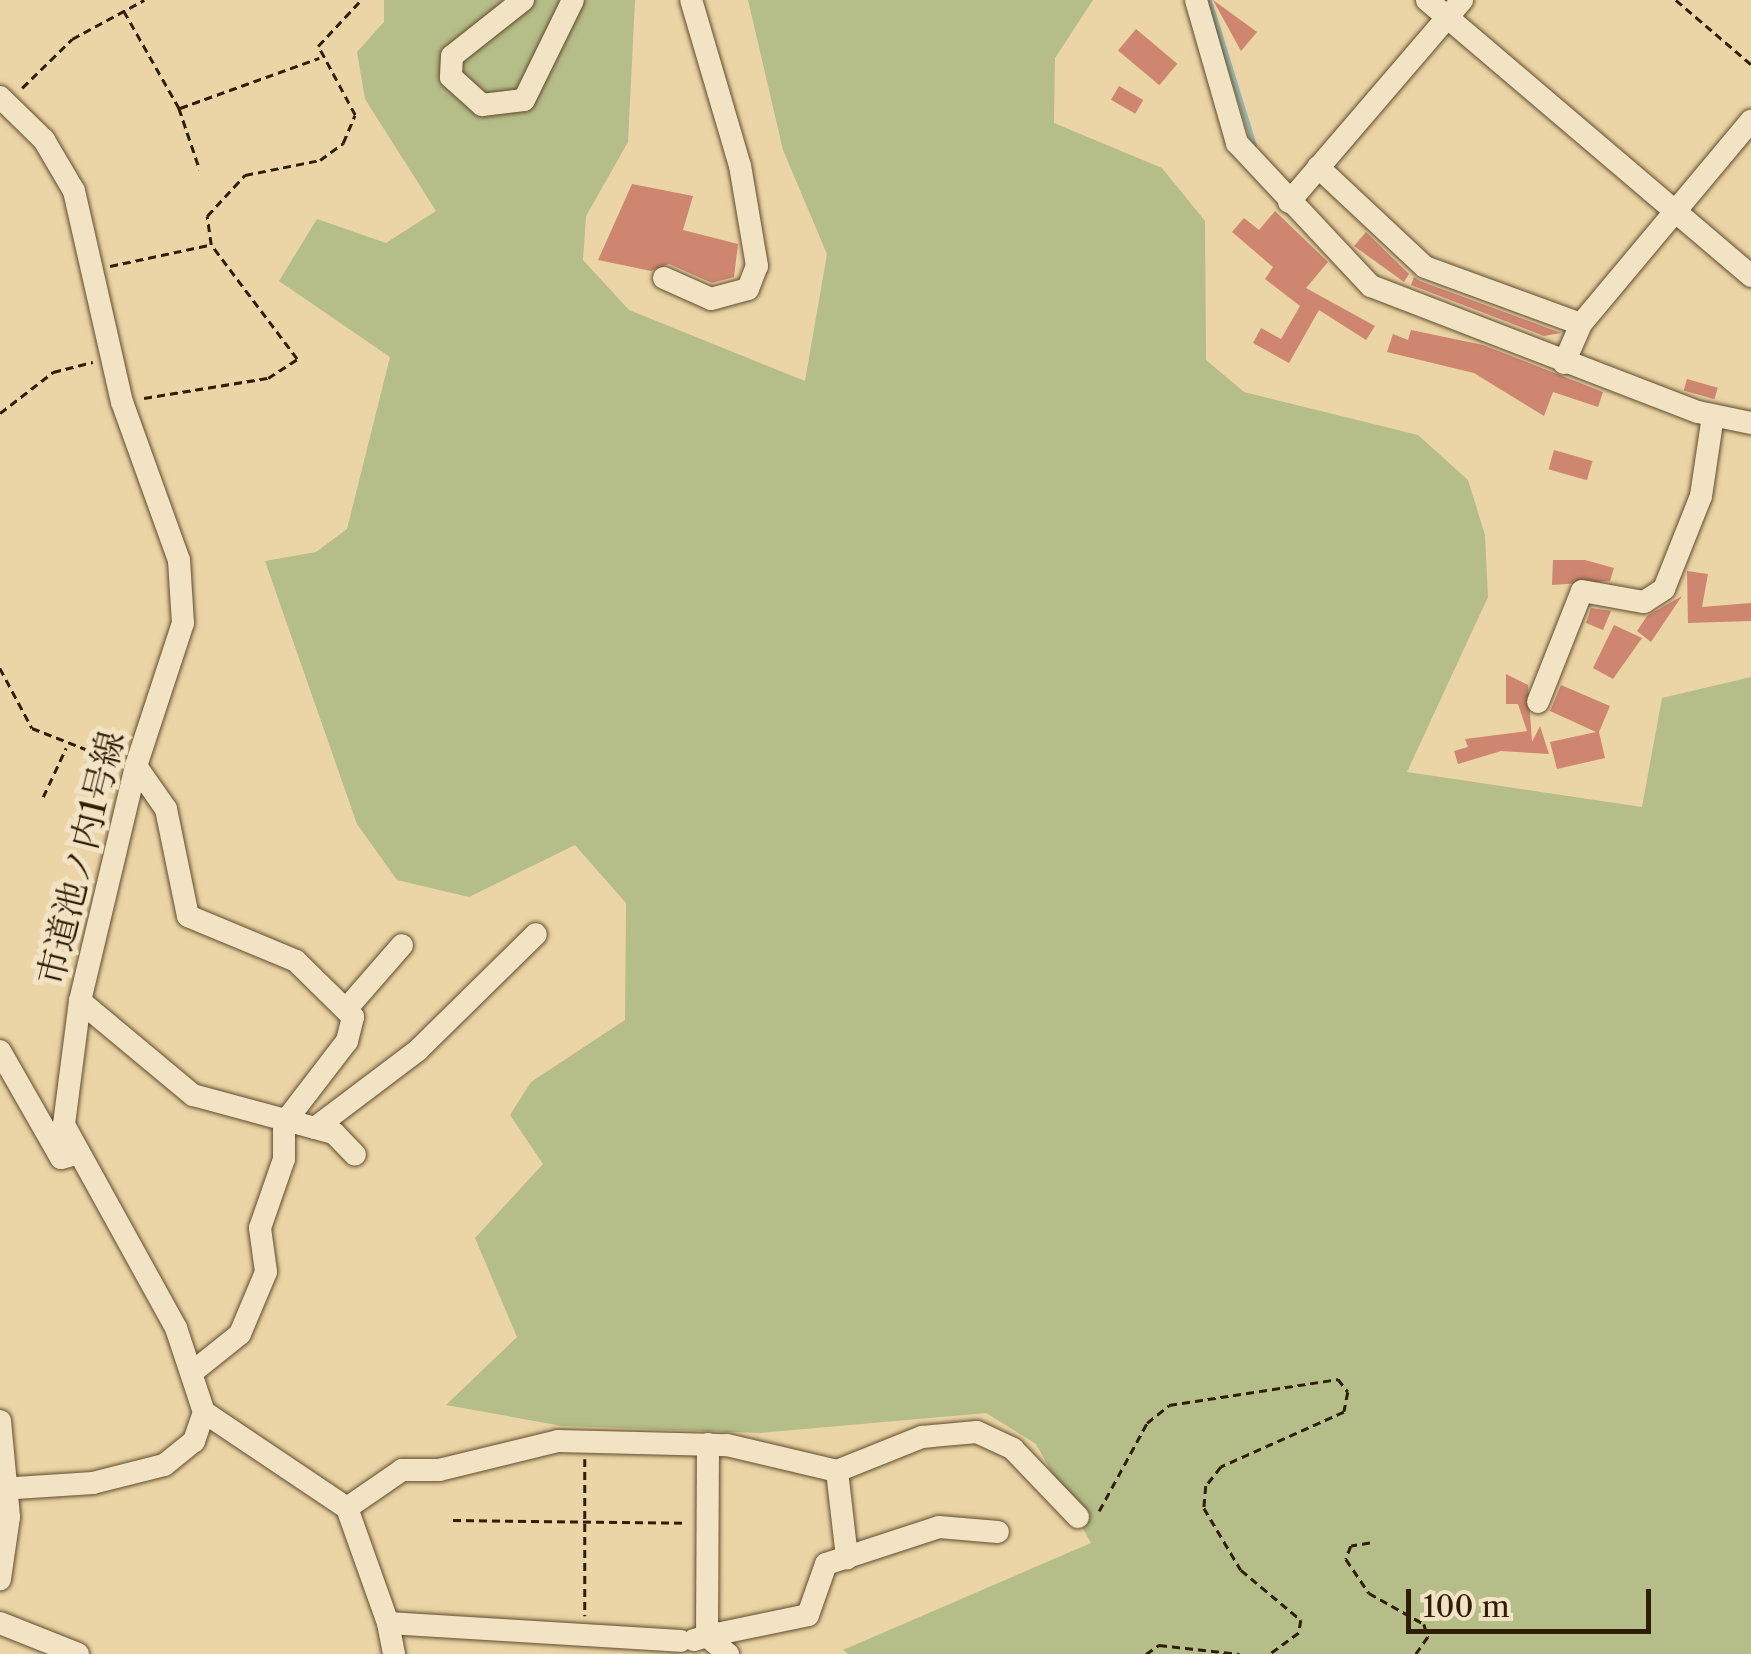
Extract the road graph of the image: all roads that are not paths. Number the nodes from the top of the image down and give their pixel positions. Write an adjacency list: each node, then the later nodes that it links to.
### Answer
1 (523, 0): 2 (street)
2 (572, 0)
3 (691, 0): 13 (street)
4 (1196, 0): 10 (street)
5 (1427, 0): 6 (street)
6 (1454, 8): 9 (street); 11 (street)
7 (4, 101): 19 (street, 市道池ノ内1号線)
8 (1751, 122): 11 (street)
9 (1318, 167): 10 (street); 14 (street)
10 (1290, 202): 15 (street)
11 (1675, 210): 12 (street); 14 (street)
12 (1751, 276)
13 (664, 278)
14 (1581, 324): 15 (street)
15 (1564, 364): 16 (street)
16 (1713, 416): 17 (street); 18 (street)
17 (1751, 422)
18 (1538, 702)
19 (136, 766): 22 (street, 市道池ノ内1号線); 23 (street)
20 (536, 934): 26 (street)
21 (402, 945): 23 (street)
22 (80, 1001): 25 (street); 27 (street, 市道池ノ内1号線)
23 (348, 1008): 25 (street)
24 (0, 1051): 27 (street)
25 (284, 1123): 26 (street); 29 (street)
26 (316, 1128): 28 (street)
27 (76, 1154): 29 (street, 市道池ノ内1号線)
28 (355, 1156)
29 (195, 1370): 30 (street, 市道池ノ内1号線)
30 (204, 1412): 34 (street); 35 (street)
31 (0, 1421): 34 (street)
32 (708, 1444): 33 (street); 35 (street); 42 (street)
33 (837, 1471): 36 (street); 38 (street)
34 (1, 1489): 39 (street)
35 (347, 1508): 41 (street)
36 (1078, 1516)
37 (998, 1532): 38 (street)
38 (847, 1558): 42 (street)
39 (0, 1579)
40 (0, 1623): 44 (street)
41 (388, 1623): 43 (street); 45 (street)
42 (707, 1636): 43 (street); 46 (street)
43 (682, 1647)
44 (78, 1654)
45 (394, 1654)
46 (728, 1654)

